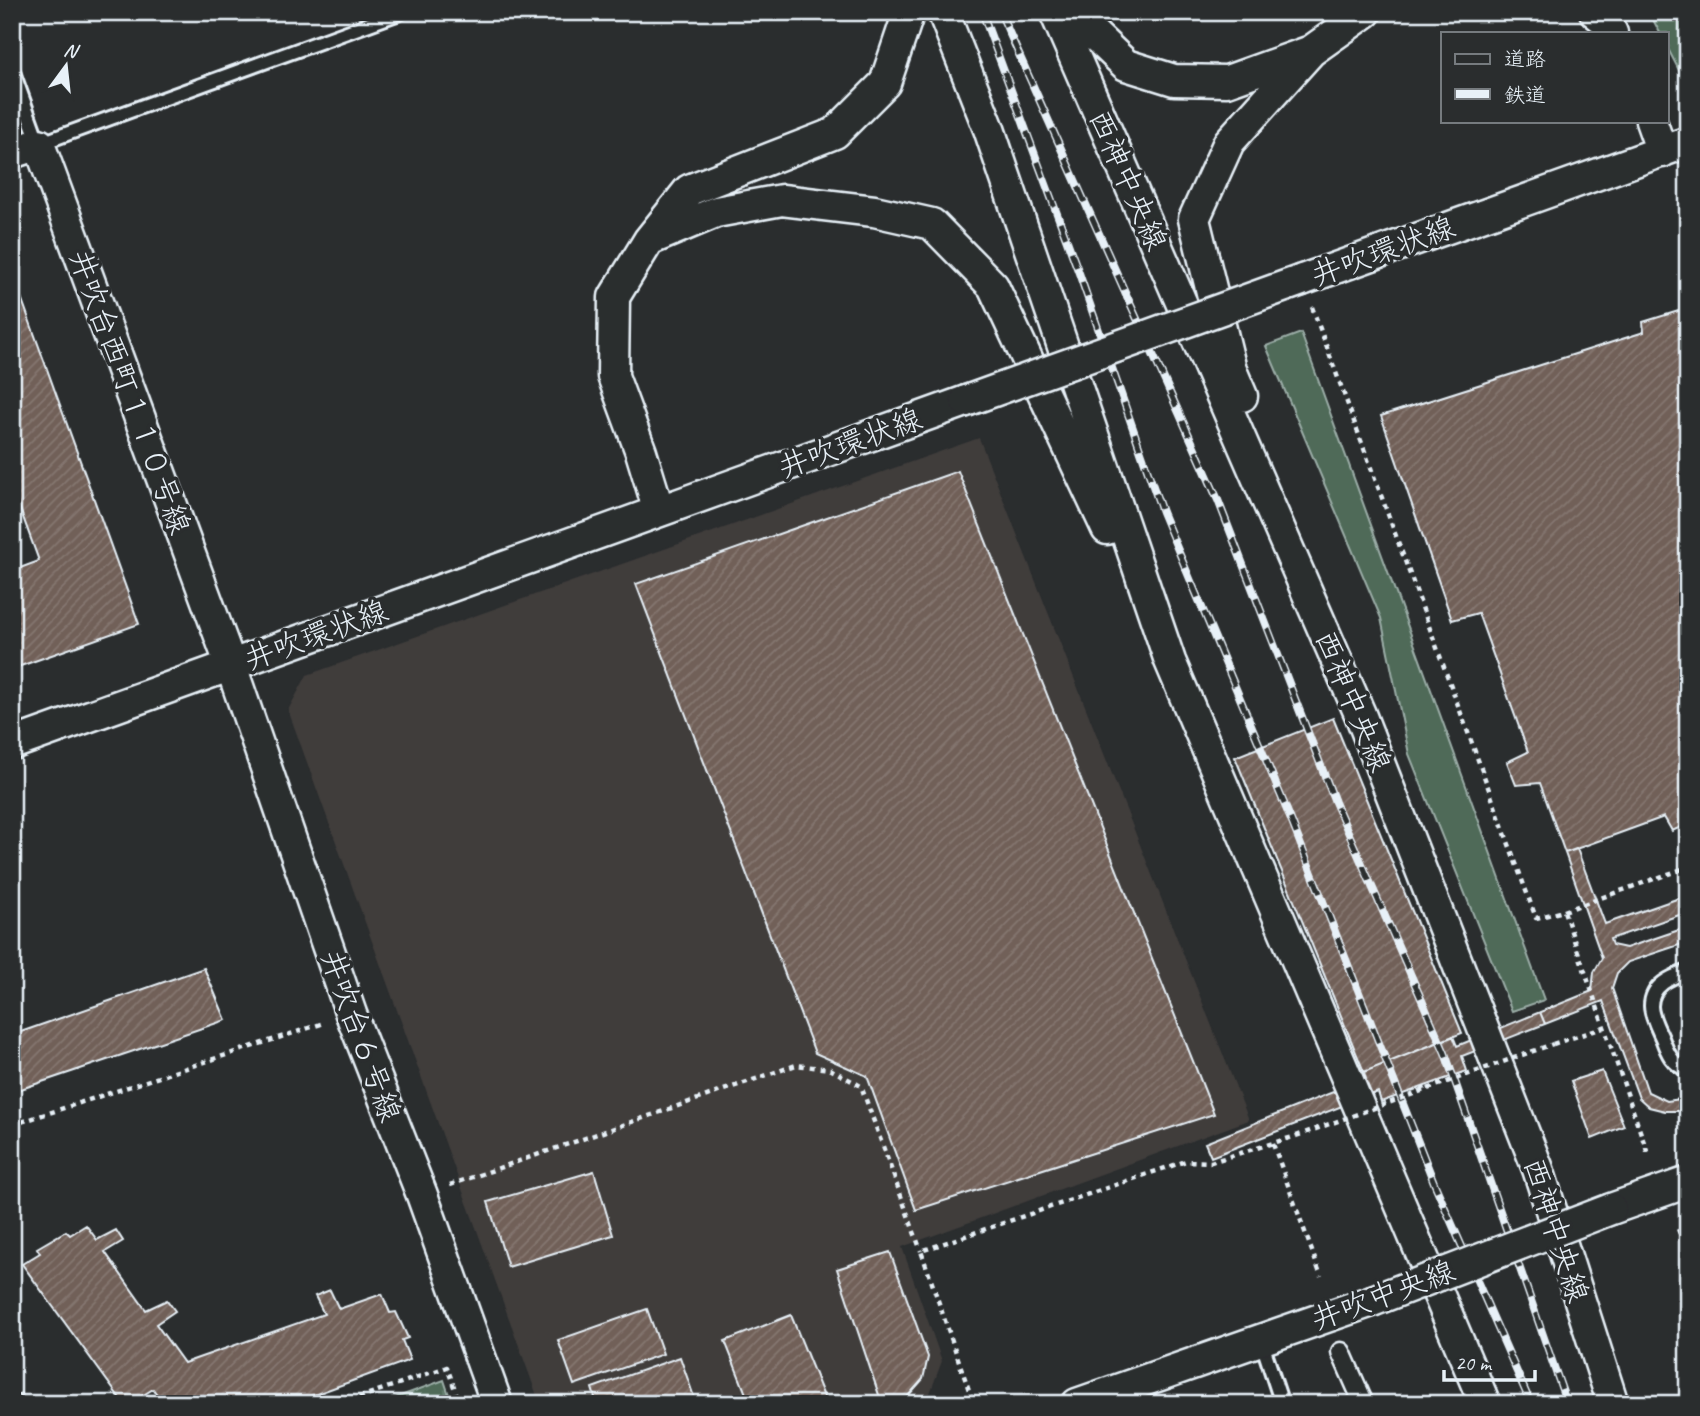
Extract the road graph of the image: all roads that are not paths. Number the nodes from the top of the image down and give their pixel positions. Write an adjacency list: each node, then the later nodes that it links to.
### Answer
1 (402, 12): 13 (lane)
2 (909, 12): 14 (street)
3 (943, 12): 16 (street)
4 (1055, 12): 18 (street, 西神中央線)
5 (1077, 12): 9 (street)
6 (1366, 12): 9 (street)
7 (1595, 12): 8 (street)
8 (1612, 32)
9 (1311, 51): 18 (street)
10 (12, 69): 13 (lane)
11 (1652, 122): 12 (street)
12 (1675, 147): 15 (street, 井吹環状線, bridge)
13 (26, 148): 17 (street, 井吹台西町１１０号線)
14 (649, 240): 15 (street); 16 (street)
15 (659, 511): 17 (street, 井吹環状線)
16 (1170, 661): 29 (street)
17 (231, 666): 19 (street, 井吹環状線); 25 (street, 井吹台６号線)
18 (1360, 714): 30 (street, 西神中央線)
19 (12, 744)
20 (1688, 971): 21 (lane)
21 (1688, 1070)
22 (1688, 1182): 23 (street, 井吹中央線, bridge)
23 (1261, 1340): 26 (street, 井吹中央線); 27 (lane)
24 (1340, 1352): 28 (street)
25 (497, 1404)
26 (1077, 1404)
27 (1282, 1404)
28 (1364, 1404)
29 (1485, 1404)
30 (1613, 1404)

